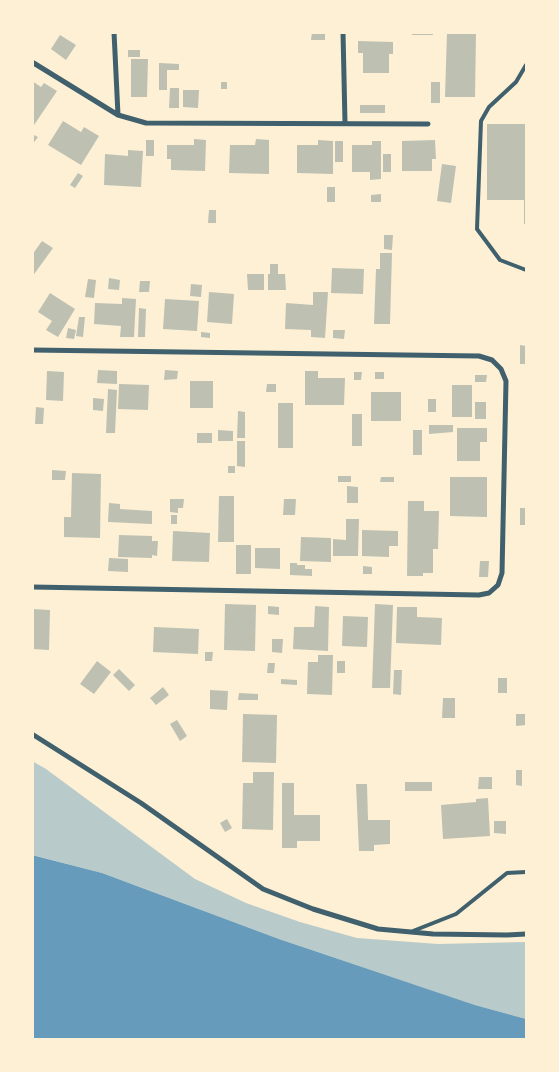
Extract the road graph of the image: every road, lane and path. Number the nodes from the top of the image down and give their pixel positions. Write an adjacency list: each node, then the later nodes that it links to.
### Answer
1 (114, 32): 5 (street)
2 (343, 32): 6 (street)
3 (32, 62): 5 (street)
4 (526, 65): 8 (lane)
5 (118, 116): 6 (street)
6 (345, 122): 7 (street)
7 (428, 124)
8 (526, 270)
9 (32, 350): 10 (street)
10 (32, 587)
11 (32, 734): 13 (street)
12 (526, 872): 13 (lane)
13 (411, 932): 14 (street)
14 (526, 934)

